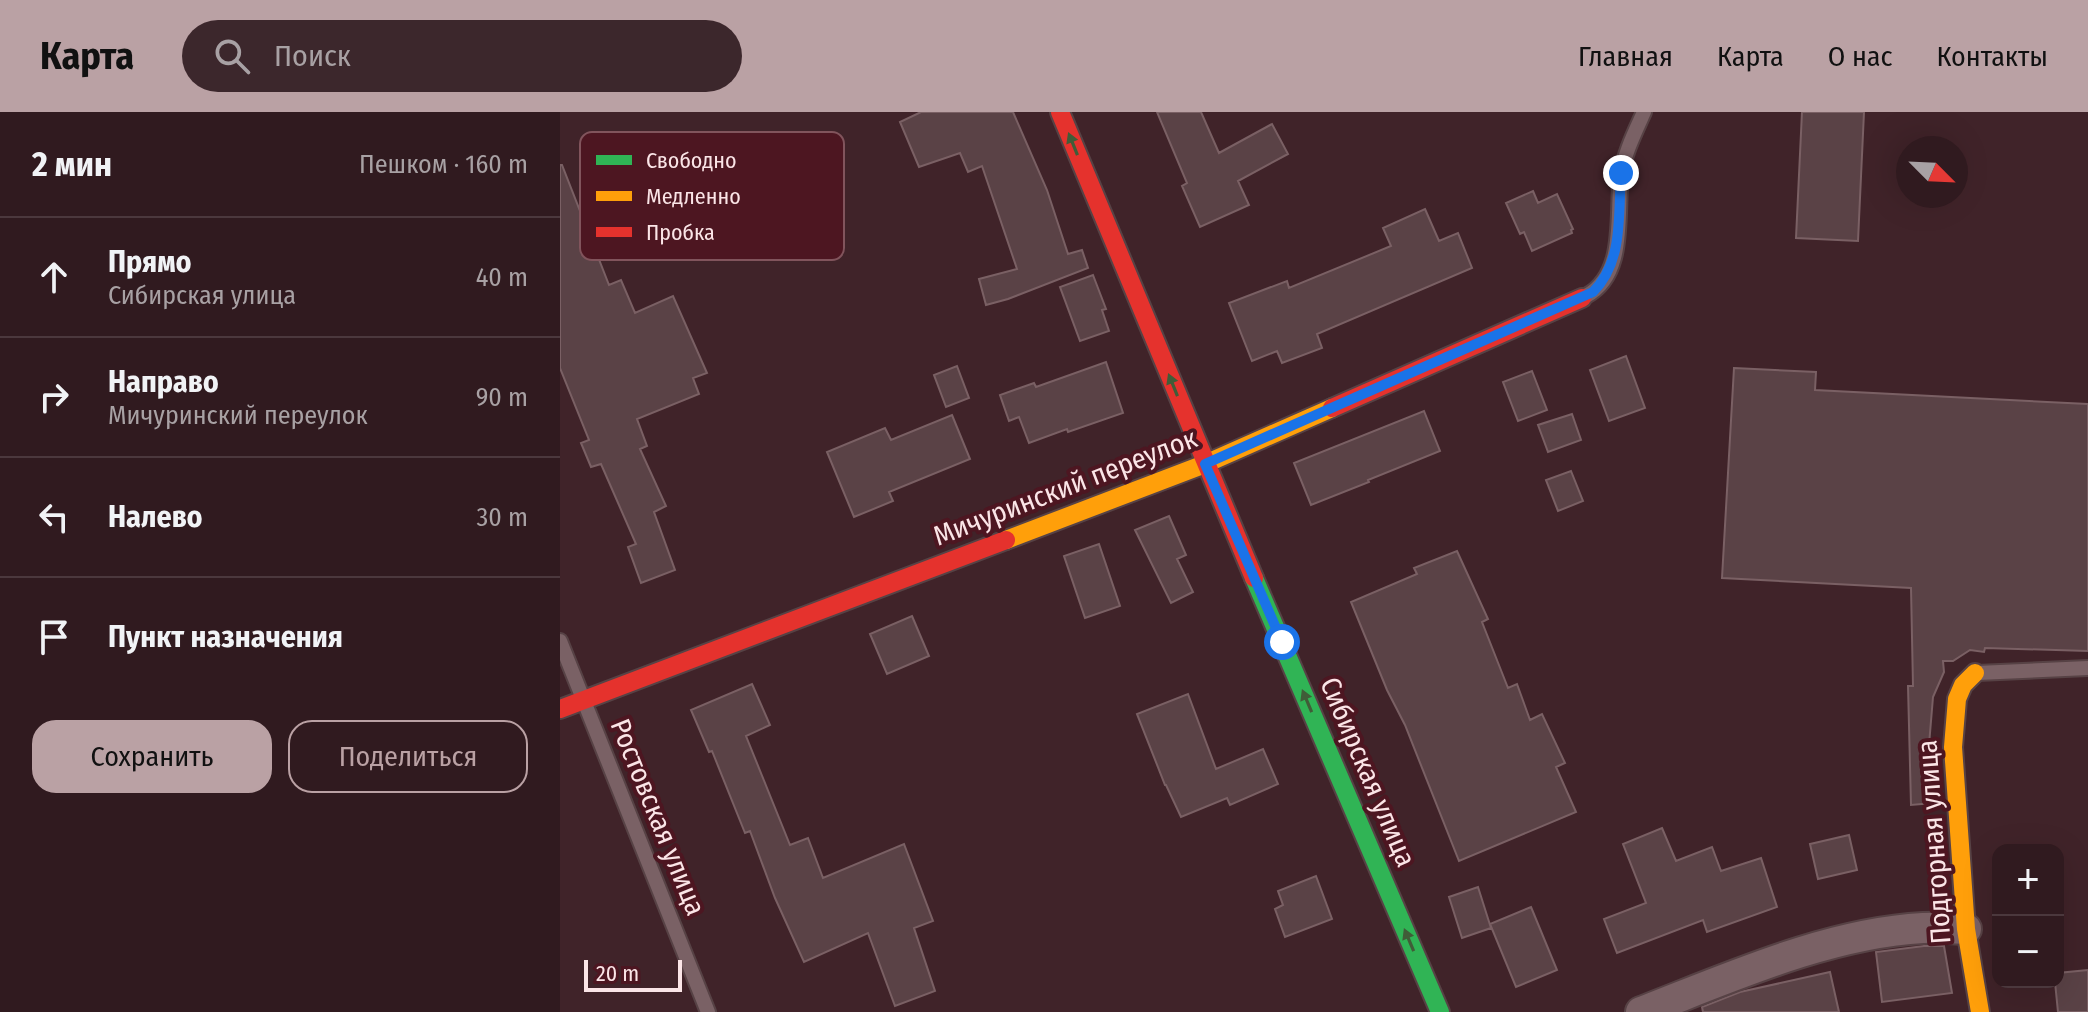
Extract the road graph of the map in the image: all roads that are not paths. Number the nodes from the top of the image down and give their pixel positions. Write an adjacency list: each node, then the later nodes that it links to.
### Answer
1 (1060, 112): 4 (street, Сибирская улица, one-way to 1)
2 (1644, 112): 3 (lane)
3 (1582, 298): 4 (street, Мичуринский переулок)
4 (1205, 464): 8 (street, Мичуринский переулок); 12 (street, Сибирская улица, one-way to 4)
5 (560, 641): 8 (lane, Ростовская улица)
6 (2088, 668): 7 (lane)
7 (1975, 673): 10 (street, Подгорная улица)
8 (582, 700): 9 (street, Мичуринский переулок); 11 (lane, Ростовская улица)
9 (560, 709)
10 (1966, 929): 13 (street); 14 (street, Подгорная улица)
11 (708, 1012)
12 (1440, 1012)
13 (1641, 1012)
14 (1980, 1012)

